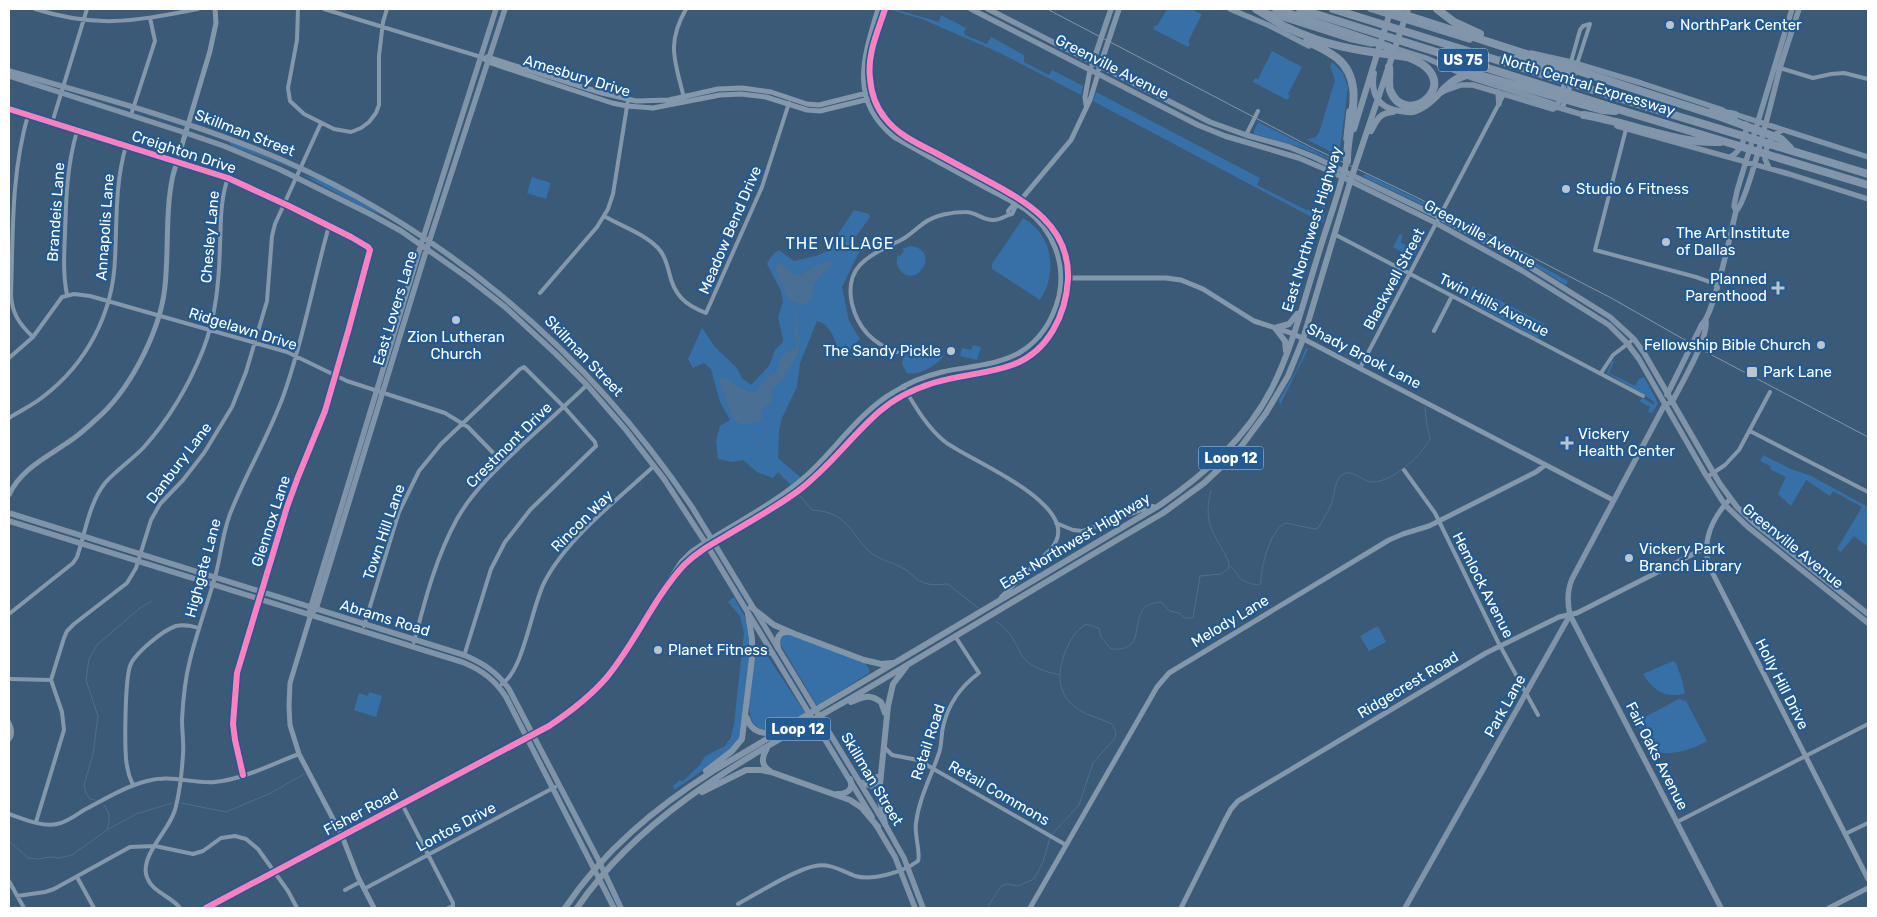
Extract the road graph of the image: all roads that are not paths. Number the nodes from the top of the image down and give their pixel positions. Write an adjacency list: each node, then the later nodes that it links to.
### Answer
1 (35, 9): 30 (street)
2 (87, 9): 30 (street)
3 (198, 9): 29 (street)
4 (215, 9): 79 (street)
5 (298, 9): 78 (street)
6 (324, 9): 32 (street, Amesbury Drive)
7 (387, 9): 32 (street)
8 (496, 9): 37 (main road, East Lovers Lane)
9 (505, 9): 38 (main road, East Lovers Lane)
10 (686, 9): 59 (street)
11 (878, 9): 58 (street)
12 (885, 9): 57 (street)
13 (971, 9): 31 (main road, Greenville Avenue)
14 (988, 9): 28 (main road, Greenville Avenue)
15 (1111, 9): 40 (main road)
16 (1119, 9): 43 (main road)
17 (1230, 9): 94 (main road)
18 (1256, 9): 33 (highway); 34 (main road, North Central Expressway)
19 (1276, 9): 34 (highway)
20 (1300, 9): 72 (highway, North Central Expressway / US 75)
21 (1333, 9): 39 (highway, North Central Expressway / US 75)
22 (1370, 9): 42 (main road, North Central Expressway)
23 (1389, 9): 35 (highway); 41 (main road, East Northwest Highway / Loop 12)
24 (1408, 9): 44 (main road, East Northwest Highway / Loop 12)
25 (1437, 9): 35 (highway)
26 (1792, 9): 36 (main road)
27 (1799, 9): 45 (main road)
28 (1005, 17): 31 (main road); 40 (main road, Greenville Avenue)
29 (150, 18): 30 (street); 67 (street)
30 (84, 21): 51 (street)
31 (1002, 24): 46 (main road, Greenville Avenue)
32 (383, 26): 37 (street, Amesbury Drive); 78 (street)
33 (1284, 26): 44 (highway); 94 (highway)
34 (1389, 47): 65 (main road, North Central Expressway)
35 (1509, 47): 95 (highway)
36 (1780, 48): 45 (main road); 80 (main road)
37 (481, 57): 38 (street, Amesbury Drive); 90 (main road, East Lovers Lane)
38 (489, 59): 62 (street, Amesbury Drive); 93 (main road, East Lovers Lane)
39 (1498, 61): 76 (highway); 95 (highway, North Central Expressway / US 75)
40 (1093, 62): 43 (main road, Greenville Avenue); 46 (main road)
41 (1374, 63): 60 (main road); 100 (main road, East Northwest Highway / Loop 12)
42 (1574, 64): 42 (street); 65 (street); 76 (main road, North Central Expressway)
43 (1100, 66): 48 (main road); 63 (main road, Greenville Avenue)
44 (1389, 67): 60 (main road, East Northwest Highway / Loop 12)
45 (1780, 68): 50 (street); 81 (main road)
46 (1090, 70): 48 (main road, Greenville Avenue); 66 (street)
47 (9, 71): 51 (main road, Skillman Street)
48 (1098, 74): 66 (street); 71 (main road, Greenville Avenue)
49 (9, 76): 55 (main road, Skillman Street)
50 (1868, 79)
51 (63, 86): 55 (street); 67 (main road, Skillman Street)
52 (739, 88): 56 (street); 59 (street, Amesbury Drive); 61 (street, Amesbury Drive)
53 (1442, 91): 54 (main road, North Central Expressway); 70 (main road); 72 (highway)
54 (1501, 93): 64 (main road); 65 (main road, North Central Expressway)
55 (61, 94): 75 (main road, Skillman Street); 77 (street)
56 (738, 94): 59 (street, Amesbury Drive); 61 (street, Amesbury Drive)
57 (873, 94): 58 (street, Amesbury Drive); 89 (street)
58 (866, 97): 61 (street, Amesbury Drive); 89 (street)
59 (685, 100): 62 (street, Amesbury Drive)
60 (1377, 100): 70 (main road); 91 (main road, East Northwest Highway / Loop 12)
61 (790, 101): 116 (street, Meadow Bend Drive)
62 (627, 103): 116 (street)
63 (1175, 104): 71 (main road); 86 (main road, Greenville Avenue)
64 (1499, 104): 117 (street, Blackwell Street)
65 (1561, 105): 74 (main road, North Central Expressway)
66 (1086, 106): 112 (street)
67 (134, 108): 75 (street); 79 (main road, Skillman Street)
68 (9, 109): 73 (street, Creighton Drive)
69 (1258, 111): 86 (street)
70 (1397, 111): 91 (main road)
71 (1171, 112): 87 (main road, Greenville Avenue)
72 (1627, 112): 88 (highway, North Central Expressway / US 75)
73 (28, 115): 77 (street, Creighton Drive); 145 (street)
74 (1584, 115): 82 (main road, North Central Expressway); 88 (highway)
75 (131, 116): 85 (main road, Skillman Street)
76 (1741, 118): 80 (main road, North Central Expressway); 97 (main road)
77 (52, 123): 84 (street, Creighton Drive)
78 (321, 123): 102 (street, Danbury Lane)
79 (188, 124): 85 (street); 102 (main road, Skillman Street)
80 (1756, 124): 81 (main road, North Central Expressway); 98 (main road)
81 (1765, 127): 83 (main road, North Central Expressway); 101 (main road)
82 (1626, 129): 97 (main road, North Central Expressway); 129 (street)
83 (1783, 130): 96 (main road, North Central Expressway); 103 (main road)
84 (77, 131): 92 (street, Creighton Drive); 131 (street, Brandeis Lane)
85 (186, 133): 99 (street); 106 (main road, Skillman Street)
86 (1246, 135): 87 (street); 104 (main road, Greenville Avenue)
87 (1242, 141): 104 (main road, Greenville Avenue)
88 (1727, 141): 110 (highway, North Central Expressway / US 75)
89 (909, 142): 108 (street); 109 (street)
90 (453, 143): 93 (main road); 120 (main road, East Lovers Lane)
91 (1363, 144): 119 (main road, East Northwest Highway / Loop 12)
92 (126, 146): 99 (street, Creighton Drive); 134 (street, Annapolis Lane)
93 (461, 146): 120 (main road, East Lovers Lane)
94 (1346, 146): 100 (highway)
95 (1791, 150): 105 (highway, North Central Expressway / US 75)
96 (1868, 157)
97 (1730, 158): 98 (main road, North Central Expressway)
98 (1746, 159): 101 (main road, North Central Expressway); 115 (main road)
99 (177, 161): 107 (street, Creighton Drive); 138 (street)
100 (1347, 161): 135 (main road, East Northwest Highway / Loop 12)
101 (1754, 162): 103 (main road, North Central Expressway); 115 (main road)
102 (300, 168): 106 (street, Danbury Lane); 120 (main road, Skillman Street)
103 (1769, 168): 111 (main road, North Central Expressway)
104 (1336, 170): 117 (main road, Greenville Avenue)
105 (1868, 174)
106 (296, 176): 113 (street, Danbury Lane); 120 (main road, Skillman Street)
107 (228, 178): 113 (street, Creighton Drive); 142 (street, Chesley Lane)
108 (984, 179): 109 (street); 112 (street)
109 (981, 185): 114 (street)
110 (1868, 185)
111 (1868, 199)
112 (1021, 200): 114 (street); 128 (street)
113 (284, 203): 118 (street, Creighton Drive); 148 (street, Danbury Lane)
114 (1017, 204): 127 (street); 150 (street)
115 (1736, 211): 129 (main road)
116 (604, 216): 130 (street)
117 (1438, 220): 121 (main road, Greenville Avenue); 123 (main road, Greenville Avenue); 125 (street, Blackwell Street)
118 (329, 226): 122 (street, Creighton Drive); 152 (street, Highgate Lane)
119 (1336, 234): 125 (street, Twin Hills Avenue); 146 (main road, East Northwest Highway / Loop 12)
120 (425, 243): 137 (main road, Skillman Street); 139 (main road, Skillman Street); 162 (main road, East Lovers Lane)
121 (1481, 248): 123 (main road); 126 (main road, Greenville Avenue)
122 (370, 250): 157 (street, Glennox Lane)
123 (1506, 252): 124 (main road, Greenville Avenue)
124 (1536, 270): 126 (main road); 133 (main road, Greenville Avenue)
125 (1410, 273): 132 (street, Twin Hills Avenue); 154 (street, Blackwell Street)
126 (1533, 277): 136 (main road, Greenville Avenue)
127 (1061, 278): 128 (street, Shady Brook Lane); 161 (street)
128 (1068, 278): 141 (street, Shady Brook Lane); 164 (street)
129 (1717, 286): 140 (main road)
130 (540, 294)
131 (67, 295): 134 (street, Ridgelawn Drive); 145 (street)
132 (1452, 296): 143 (street); 155 (street, Twin Hills Avenue)
133 (1585, 301): 136 (main road); 147 (main road, Greenville Avenue)
134 (108, 302): 138 (street, Ridgelawn Drive); 172 (street, Annapolis Lane)
135 (1303, 305): 141 (main road); 144 (main road, East Northwest Highway / Loop 12)
136 (1580, 308): 149 (main road, Greenville Avenue)
137 (523, 313): 139 (main road); 159 (main road, Skillman Street)
138 (159, 316): 142 (street, Ridgelawn Drive); 184 (street)
139 (518, 318): 160 (main road, Skillman Street)
140 (1706, 321): 158 (main road); 168 (main road)
141 (1275, 328): 144 (street, Shady Brook Lane); 151 (main road)
142 (209, 330): 148 (street, Ridgelawn Drive); 200 (street, Chesley Lane)
143 (1434, 331)
144 (1294, 334): 146 (street, Shady Brook Lane); 151 (main road, East Northwest Highway / Loop 12)
145 (33, 337): 153 (street)
146 (1303, 339): 154 (street, Shady Brook Lane); 169 (main road, East Northwest Highway / Loop 12)
147 (1634, 339): 149 (street); 156 (main road, Greenville Avenue)
148 (255, 343): 152 (street, Ridgelawn Drive); 206 (street, Danbury Lane)
149 (1627, 343): 155 (street); 170 (main road, Greenville Avenue)
150 (897, 352)
151 (1286, 355): 167 (main road, East Northwest Highway / Loop 12)
152 (296, 356): 157 (street, Ridgelawn Drive); 208 (street, Highgate Lane)
153 (9, 358)
154 (1360, 368): 177 (street, Shady Brook Lane)
155 (1601, 373): 166 (street, Twin Hills Avenue)
156 (1656, 374): 158 (main road); 165 (main road, Greenville Avenue)
157 (336, 375): 162 (street, Ridgelawn Drive); 210 (street, Glennox Lane)
158 (1677, 375): 165 (main road)
159 (592, 380): 160 (street, Crestmont Drive); 175 (main road, Skillman Street)
160 (587, 385): 171 (street, Crestmont Drive); 178 (main road, Skillman Street)
161 (904, 386): 164 (street); 181 (street)
162 (379, 392): 173 (street, Ridgelawn Drive); 190 (main road, East Lovers Lane); 192 (main road, East Lovers Lane)
163 (1770, 392): 174 (street)
164 (908, 393): 183 (street); 198 (street)
165 (1667, 393): 168 (main road, Greenville Avenue); 170 (main road)
166 (1643, 396)
167 (1266, 398): 169 (main road); 191 (main road, East Northwest Highway / Loop 12)
168 (1672, 402): 170 (main road); 180 (main road, Greenville Avenue)
169 (1273, 403): 199 (main road, East Northwest Highway / Loop 12)
170 (1665, 405): 182 (main road, Greenville Avenue); 188 (main road)
171 (564, 407): 173 (street, Town Hill Lane); 176 (street, Crestmont Drive); 229 (street)
172 (9, 418)
173 (463, 422): 176 (street, Ridgelawn Drive); 221 (street, Town Hill Lane)
174 (1750, 431): 180 (street); 185 (street)
175 (660, 461): 178 (street, Rincon Way); 201 (main road, Skillman Street)
176 (503, 463): 224 (street, Crestmont Drive)
177 (1545, 465): 188 (street, Shady Brook Lane); 197 (street, Melody Lane)
178 (654, 466): 201 (main road, Skillman Street); 240 (street, Rincon Way)
179 (1404, 470): 197 (street, Hemlock Avenue)
180 (1713, 473): 182 (street); 187 (main road, Greenville Avenue)
181 (806, 476): 183 (street); 193 (street)
182 (1707, 476): 189 (main road, Greenville Avenue)
183 (811, 481): 193 (street)
184 (11, 484): 186 (street)
185 (1868, 492)
186 (9, 496)
187 (1730, 499): 189 (street); 203 (main road, Greenville Avenue)
188 (1613, 500): 217 (main road)
189 (1725, 504): 204 (street); 205 (main road, Greenville Avenue)
190 (341, 505): 192 (main road); 212 (main road, East Lovers Lane)
191 (1160, 505): 194 (main road, East Northwest Highway / Loop 12); 198 (street)
192 (348, 507): 212 (main road, East Lovers Lane)
193 (767, 507): 201 (street, Fisher Road)
194 (1154, 509): 199 (main road); 211 (main road, East Northwest Highway / Loop 12)
195 (9, 514): 200 (main road, Abrams Road)
196 (9, 521): 202 (main road, Abrams Road)
197 (1439, 521): 226 (street, Hemlock Avenue); 279 (street, Melody Lane)
198 (1056, 522): 211 (street)
199 (1131, 532): 223 (main road, East Northwest Highway / Loop 12)
200 (83, 537): 202 (street, Chesley Lane); 206 (main road, Abrams Road)
201 (709, 543): 213 (main road, Skillman Street); 249 (street, Fisher Road)
202 (81, 544): 206 (main road, Abrams Road); 214 (street, Chesley Lane)
203 (1785, 546): 205 (main road); 207 (main road, Greenville Avenue)
204 (1705, 548): 217 (street, Ridgecrest Road); 255 (street, Holly Hill Drive)
205 (1779, 552): 209 (main road, Greenville Avenue)
206 (139, 558): 208 (main road, Abrams Road); 238 (street, Danbury Lane)
207 (1826, 580): 209 (main road); 216 (main road, Greenville Avenue)
208 (214, 581): 210 (main road, Abrams Road); 220 (street, Highgate Lane)
209 (1821, 586): 219 (main road, Greenville Avenue)
210 (260, 595): 212 (main road, Abrams Road); 215 (main road, Abrams Road); 259 (street, Glennox Lane)
211 (992, 606): 218 (main road, East Northwest Highway / Loop 12)
212 (313, 608): 215 (main road, East Lovers Lane); 221 (main road, Abrams Road)
213 (750, 610): 222 (main road); 227 (main road, Skillman Street); 228 (main road, Skillman Street); 230 (main road)
214 (9, 614)
215 (311, 614): 221 (main road, Abrams Road); 253 (street, East Lovers Lane)
216 (1868, 614)
217 (1570, 615): 226 (street, Ridgecrest Road); 242 (main road, Park Lane); 273 (main road, Fair Oaks Avenue)
218 (970, 619): 223 (main road); 233 (main road, East Northwest Highway / Loop 12)
219 (1868, 623)
220 (199, 628): 260 (street, Highgate Lane); 263 (street)
221 (364, 628): 224 (main road, Abrams Road); 225 (main road, Abrams Road)
222 (795, 634): 227 (main road); 231 (main road)
223 (955, 636): 234 (main road, East Northwest Highway / Loop 12); 257 (street, Retail Road)
224 (414, 640): 225 (street, Crestmont Drive); 229 (main road, Abrams Road)
225 (412, 646): 232 (main road, Abrams Road)
226 (1500, 646): 242 (street, Hemlock Avenue); 312 (street, Ridgecrest Road)
227 (778, 648): 262 (main road, Skillman Street)
228 (772, 652): 230 (main road); 261 (main road, Skillman Street)
229 (464, 656): 232 (street); 235 (main road, Abrams Road)
230 (752, 658): 244 (main road)
231 (864, 660): 233 (main road); 239 (main road)
232 (462, 662): 236 (main road, Abrams Road)
233 (897, 662): 239 (main road, East Northwest Highway / Loop 12)
234 (908, 664): 243 (main road, East Northwest Highway / Loop 12); 251 (main road)
235 (487, 666): 236 (main road); 240 (main road, Abrams Road)
236 (482, 672): 241 (main road, Abrams Road)
237 (9, 679): 238 (street)
238 (51, 680): 272 (street)
239 (868, 680): 248 (main road, East Northwest Highway / Loop 12)
240 (505, 682): 241 (street, Rincon Way); 249 (main road, Abrams Road)
241 (499, 687): 249 (main road, Abrams Road)
242 (1526, 694): 245 (street, Hemlock Avenue); 313 (main road, Park Lane)
243 (838, 706): 252 (main road, East Northwest Highway / Loop 12); 262 (main road)
244 (747, 708): 248 (main road); 265 (main road)
245 (1538, 715)
246 (9, 722): 250 (street)
247 (1868, 724): 255 (street)
248 (778, 733): 265 (main road, East Northwest Highway / Loop 12)
249 (530, 736): 264 (main road, Abrams Road); 269 (street, Fisher Road)
250 (9, 740)
251 (883, 743): 254 (street); 256 (main road)
252 (768, 747): 258 (main road); 267 (main road, East Northwest Highway / Loop 12)
253 (298, 754): 259 (street); 278 (street, East Lovers Lane)
254 (892, 755): 256 (street); 257 (street, Retail Commons)
255 (1805, 756): 273 (street); 277 (street, Holly Hill Drive)
256 (881, 762): 275 (main road)
257 (933, 768): 279 (street, Retail Commons); 283 (street, Retail Road)
258 (771, 772): 266 (main road); 267 (main road)
259 (243, 775): 260 (street)
260 (180, 778): 263 (street); 280 (street, Highgate Lane)
261 (850, 780): 266 (main road); 276 (main road, Skillman Street)
262 (860, 782): 275 (main road, Skillman Street)
263 (133, 785): 272 (street)
264 (556, 787): 281 (street, Lontos Drive); 282 (main road, Abrams Road); 284 (main road, Abrams Road)
265 (689, 787): 268 (main road, East Northwest Highway / Loop 12)
266 (836, 794): 276 (main road)
267 (689, 796): 270 (main road, East Northwest Highway / Loop 12)
268 (674, 797): 270 (main road); 282 (main road, East Northwest Highway / Loop 12)
269 (402, 804): 278 (street, Fisher Road); 281 (street)
270 (679, 804): 287 (main road, East Northwest Highway / Loop 12)
271 (9, 814): 272 (street)
272 (36, 822)
273 (1677, 822): 314 (main road, Fair Oaks Avenue)
274 (1868, 823): 277 (street)
275 (885, 824): 283 (main road, Skillman Street)
276 (878, 827): 285 (main road, Skillman Street)
277 (1845, 834): 290 (street, Holly Hill Drive)
278 (342, 836): 286 (street, Fisher Road); 292 (street, East Lovers Lane)
279 (1066, 845): 311 (street, Melody Lane)
280 (155, 846): 286 (street); 288 (street); 300 (street, Highgate Lane)
281 (429, 855): 294 (street, Lontos Drive); 304 (street)
282 (600, 863): 284 (main road, East Northwest Highway / Loop 12); 287 (main road, Abrams Road)
283 (907, 866): 285 (street); 310 (main road, Skillman Street)
284 (594, 869): 289 (main road, Abrams Road); 305 (main road, East Northwest Highway / Loop 12)
285 (900, 869): 297 (street); 309 (main road, Skillman Street)
286 (275, 872): 301 (street, Fisher Road); 302 (street)
287 (604, 874): 289 (main road, East Northwest Highway / Loop 12); 308 (main road, Abrams Road)
288 (77, 877): 296 (street); 299 (street)
289 (599, 879): 306 (main road, East Northwest Highway / Loop 12); 307 (main road, Abrams Road)
290 (1868, 879)
291 (9, 880): 296 (street)
292 (360, 882): 294 (street, East Lovers Lane); 295 (street)
293 (1868, 888): 315 (street)
294 (364, 889): 303 (street, East Lovers Lane)
295 (345, 890)
296 (17, 896): 298 (street)
297 (738, 904)
298 (24, 908)
299 (94, 908)
300 (180, 908)
301 (206, 908)
302 (297, 908)
303 (374, 908)
304 (448, 908)
305 (565, 908)
306 (577, 908)
307 (614, 908)
308 (621, 908)
309 (915, 908)
310 (923, 908)
311 (1030, 908)
312 (1181, 908)
313 (1405, 908)
314 (1721, 908)
315 (1829, 908)

